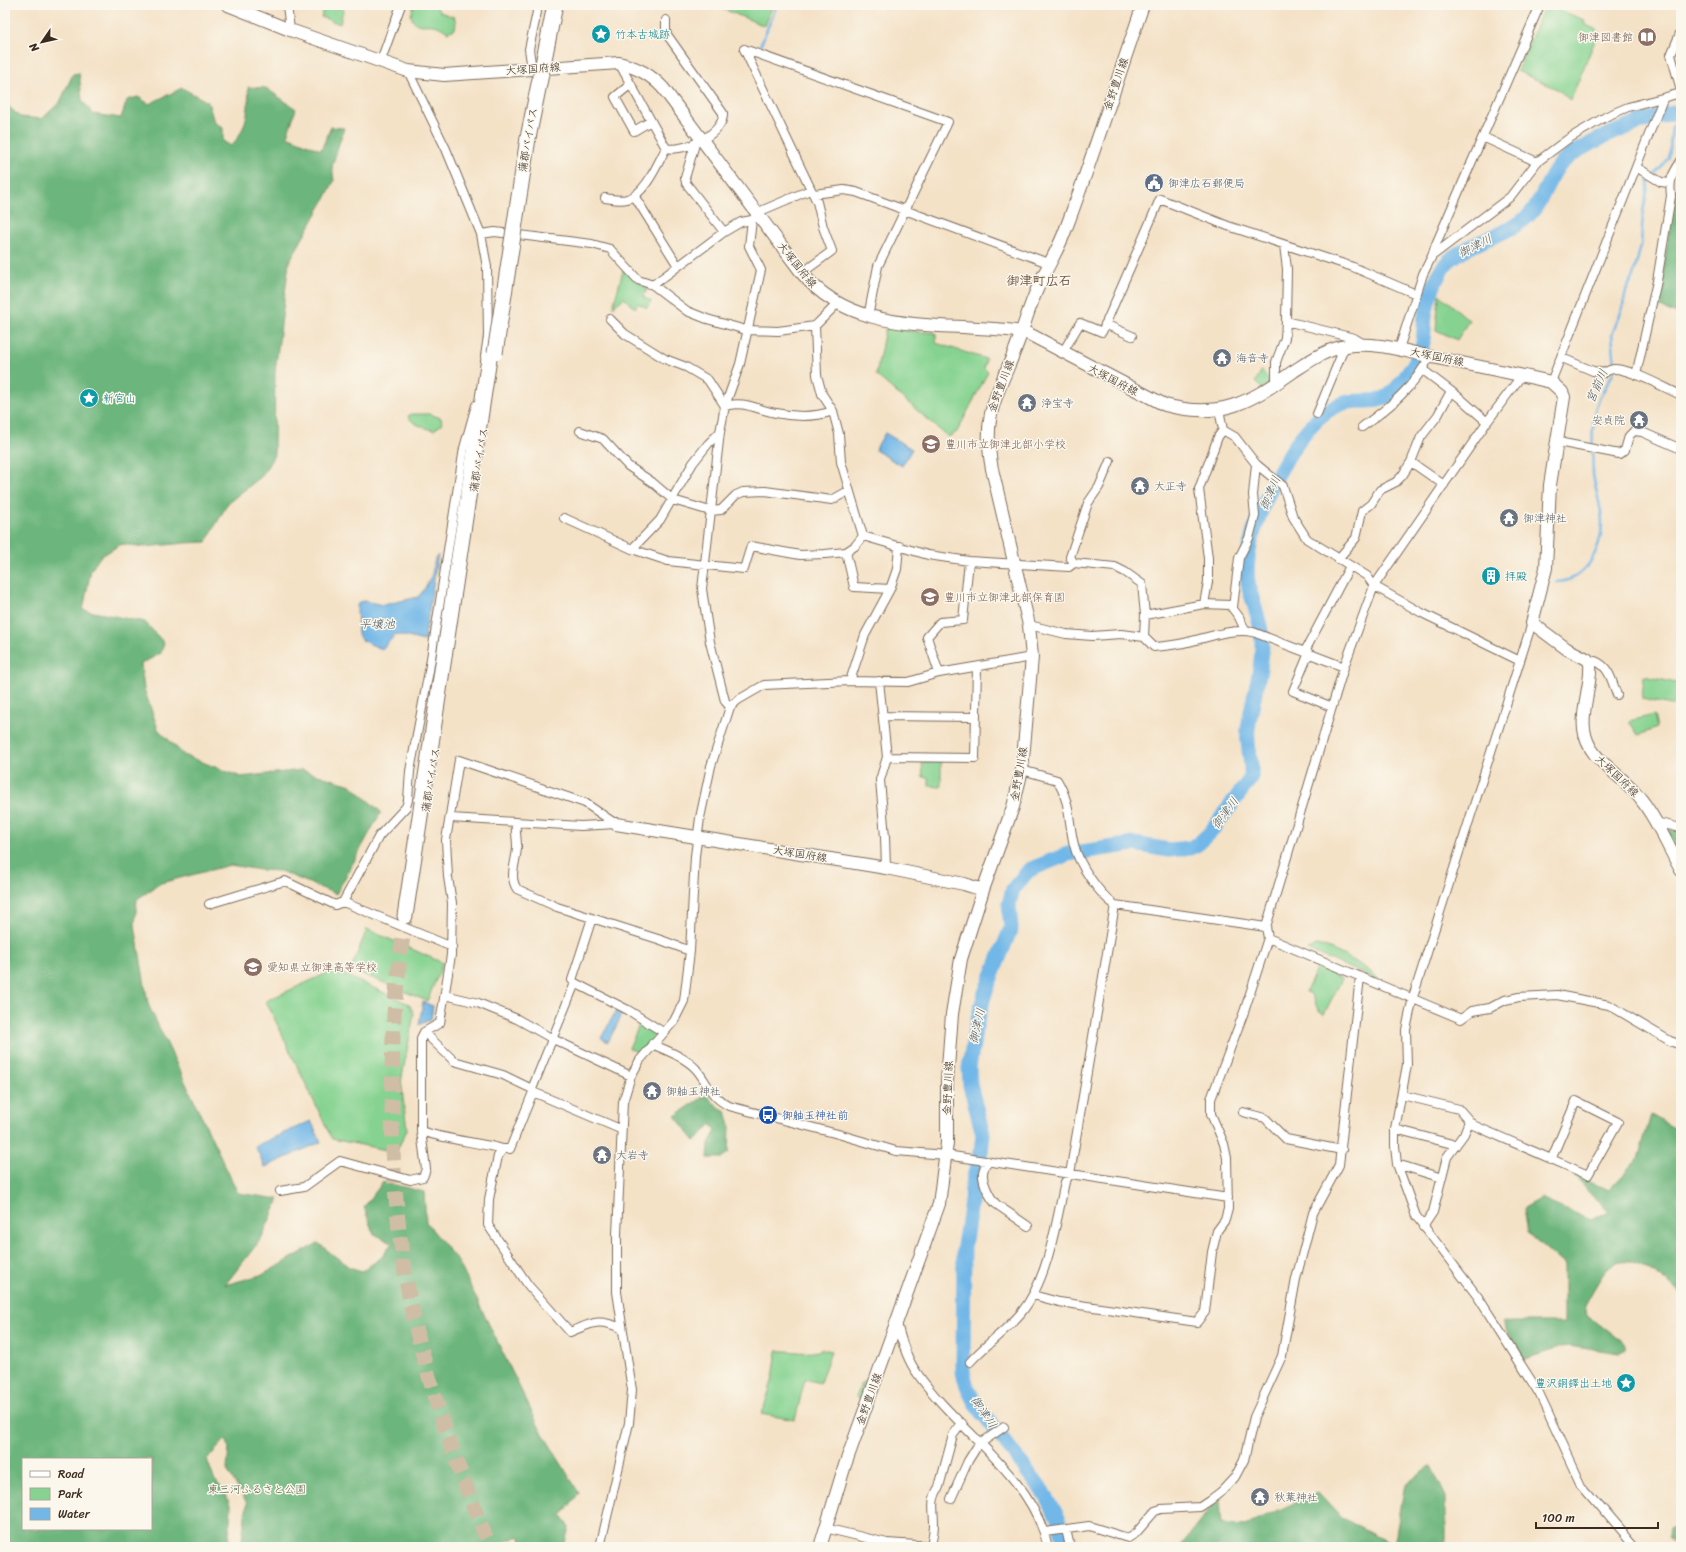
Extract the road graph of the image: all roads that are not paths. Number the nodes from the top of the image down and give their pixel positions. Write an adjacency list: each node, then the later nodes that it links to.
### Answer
1 (228, 5): 10 (main road, 大塚国府線)
2 (287, 5): 10 (street)
3 (401, 5): 12 (street)
4 (536, 5): 14 (street)
5 (551, 5): 53 (highway, 蒲郡バイパス, bridge)
6 (555, 5): 53 (highway, 蒲郡バイパス, bridge)
7 (1143, 5): 36 (main road, 金野豊川線)
8 (1540, 5): 20 (street)
9 (666, 20): 21 (street)
10 (290, 30): 12 (main road, 大塚国府線)
11 (1681, 31): 17 (street)
12 (380, 63): 15 (main road, 大塚国府線)
13 (619, 63): 14 (main road, 大塚国府線); 16 (street); 21 (main road, 大塚国府線)
14 (532, 69): 15 (main road, 大塚国府線)
15 (408, 72): 33 (street)
16 (630, 84): 19 (street); 19 (street)
17 (1681, 91): 18 (street)
18 (1663, 99): 24 (street); 25 (street)
19 (651, 121): 22 (street)
20 (1483, 137): 24 (street); 35 (street)
21 (698, 143): 22 (street); 31 (main road, 大塚国府線); 32 (street)
22 (666, 148): 28 (street)
23 (1681, 161): 26 (street)
24 (1537, 162): 35 (street)
25 (1636, 167): 26 (street); 56 (street)
26 (1669, 183): 59 (street)
27 (812, 192): 30 (street); 30 (street); 31 (street); 38 (street)
28 (634, 197): 29 (street); 37 (street)
29 (605, 198)
30 (904, 211): 36 (street); 42 (street)
31 (754, 217): 32 (street); 38 (main road, 大塚国府線); 47 (street)
32 (724, 232): 37 (street)
33 (481, 234): 39 (street); 127 (street)
34 (1284, 245): 40 (street); 44 (street); 45 (street)
35 (1432, 256): 40 (street)
36 (1051, 264): 48 (main road, 金野豊川線)
37 (678, 266): 39 (street)
38 (802, 273): 41 (main road, 大塚国府線)
39 (653, 286): 47 (street)
40 (1416, 294): 52 (street)
41 (837, 304): 42 (main road, 大塚国府線); 46 (street)
42 (868, 317): 48 (main road, 大塚国府線)
43 (610, 319): 64 (street)
44 (1286, 321): 50 (street); 61 (street)
45 (1105, 324): 49 (street); 54 (street)
46 (815, 326): 47 (street); 66 (street)
47 (746, 330): 64 (street)
48 (1021, 332): 54 (main road, 大塚国府線); 89 (main road, 金野豊川線)
49 (1132, 336)
50 (1365, 345): 51 (main road, 大塚国府線); 52 (main road, 大塚国府線)
51 (1345, 346): 61 (main road, 大塚国府線); 67 (street)
52 (1399, 349): 55 (main road, 大塚国府線)
53 (493, 352): 130 (highway, 蒲郡バイパス)
54 (1063, 352): 65 (main road, 大塚国府線)
55 (1423, 354): 57 (street); 58 (main road, 大塚国府線)
56 (1562, 358): 59 (street); 60 (street)
57 (1423, 370): 62 (street); 69 (street)
58 (1522, 375): 60 (main road, 大塚国府線); 68 (street)
59 (1636, 375): 63 (street)
60 (1552, 382): 73 (main road)
61 (1276, 384): 65 (main road, 大塚国府線)
62 (1451, 391): 68 (street); 76 (street)
63 (1681, 395)
64 (725, 406): 66 (street); 72 (street)
65 (1219, 409): 70 (street)
66 (834, 411): 79 (street)
67 (1317, 414)
68 (1487, 422): 78 (street)
69 (1362, 427)
70 (1223, 430): 77 (street); 95 (street)
71 (580, 431): 80 (street)
72 (720, 432): 80 (street); 81 (street)
73 (1558, 442): 74 (street); 98 (main road)
74 (1681, 449)
75 (1110, 461): 90 (street)
76 (1411, 462): 78 (street); 87 (street)
77 (1256, 464): 87 (street); 96 (street)
78 (1444, 486): 93 (street)
79 (848, 491): 81 (street); 83 (street)
80 (673, 500): 81 (street); 85 (street)
81 (710, 511): 91 (street)
82 (564, 518): 85 (street)
83 (863, 536): 84 (street); 86 (street)
84 (899, 546): 88 (street); 94 (street)
85 (632, 549): 91 (street)
86 (846, 552): 91 (street); 94 (street)
87 (1338, 559): 92 (street)
88 (969, 561): 89 (street); 108 (street)
89 (1015, 563): 90 (street); 99 (main road, 金野豊川線)
90 (1074, 563): 97 (street)
91 (706, 564): 112 (street)
92 (1350, 566): 93 (street); 102 (street)
93 (1374, 586): 104 (street); 107 (street)
94 (890, 589): 109 (street)
95 (1204, 604): 96 (street); 97 (street)
96 (1233, 607): 100 (street)
97 (1145, 615): 101 (street)
98 (1532, 623): 104 (street); 105 (main road)
99 (1029, 625): 101 (street); 103 (main road, 金野豊川線)
100 (1245, 630): 101 (street); 102 (street)
101 (1144, 637)
102 (1307, 652): 107 (street); 113 (street)
103 (1032, 657): 106 (street); 117 (main road, 金野豊川線)
104 (1520, 661): 139 (street)
105 (1590, 663): 111 (street); 120 (main road, 大塚国府線)
106 (977, 666): 108 (street); 115 (street)
107 (1344, 667): 113 (street)
108 (939, 673): 110 (street)
109 (850, 681): 110 (street); 112 (street)
110 (879, 681): 114 (street)
111 (1617, 695)
112 (730, 707): 123 (street)
113 (1332, 707): 132 (street)
114 (883, 716): 115 (street); 116 (street)
115 (976, 717): 116 (street)
116 (887, 757): 124 (street)
117 (1022, 770): 126 (main road, 金野豊川線); 129 (street)
118 (451, 818): 119 (street); 121 (street); 134 (street)
119 (516, 822): 121 (street); 131 (street)
120 (1654, 822): 122 (street); 125 (main road, 大塚国府線)
121 (616, 824): 123 (main road, 大塚国府線)
122 (1681, 828)
123 (698, 837): 124 (main road, 大塚国府線); 135 (street)
124 (886, 868): 126 (main road, 大塚国府線)
125 (1681, 870)
126 (983, 890): 156 (main road, 金野豊川線)
127 (343, 902): 128 (street); 134 (street)
128 (209, 904)
129 (1115, 905): 132 (street); 160 (street)
130 (408, 916)
131 (592, 918): 135 (street); 137 (street)
132 (1266, 927): 133 (street)
133 (1268, 938): 136 (street); 163 (street)
134 (452, 947): 138 (street)
135 (690, 951): 141 (street)
136 (1360, 977): 139 (street); 155 (street)
137 (575, 983): 141 (street); 142 (street)
138 (445, 995): 140 (street); 142 (street)
139 (1413, 997): 144 (street); 147 (street)
140 (424, 1032): 146 (street); 152 (street)
141 (663, 1032): 143 (street)
142 (551, 1038): 145 (street); 146 (street)
143 (652, 1044): 145 (street); 156 (street)
144 (1681, 1045)
145 (631, 1076): 150 (street)
146 (533, 1090): 150 (street); 154 (street)
147 (1402, 1095): 149 (street); 151 (street)
148 (1243, 1112): 155 (street)
149 (1469, 1121): 153 (street); 157 (street)
150 (620, 1129): 168 (street)
151 (1395, 1129): 153 (street); 159 (street)
152 (421, 1131): 154 (street); 162 (street)
153 (1456, 1145): 161 (street)
154 (503, 1150): 168 (street)
155 (1342, 1150): 175 (street)
156 (946, 1155): 158 (street); 167 (main road, 金野豊川線)
157 (1551, 1160): 157 (street)
158 (985, 1161): 160 (street); 164 (street)
159 (1397, 1164): 161 (street); 165 (street)
160 (1070, 1174): 163 (street); 166 (street)
161 (1442, 1178): 165 (street)
162 (280, 1191)
163 (1228, 1198): 166 (street)
164 (1028, 1226)
165 (1423, 1227): 183 (street)
166 (1033, 1295): 169 (street)
167 (897, 1322): 170 (street); 174 (main road, 金野豊川線)
168 (621, 1328): 178 (street)
169 (970, 1362)
170 (962, 1423): 172 (street); 177 (street)
171 (1004, 1427): 172 (street)
172 (982, 1442): 173 (street); 176 (street)
173 (951, 1499)
174 (825, 1528): 177 (street); 179 (main road, 金野豊川線)
175 (1066, 1529): 176 (street); 182 (street)
176 (1047, 1532): 181 (street)
177 (931, 1546): 180 (street)
178 (600, 1547)
179 (820, 1547)
180 (946, 1547)
181 (1048, 1547)
182 (1070, 1547)
183 (1635, 1547)

